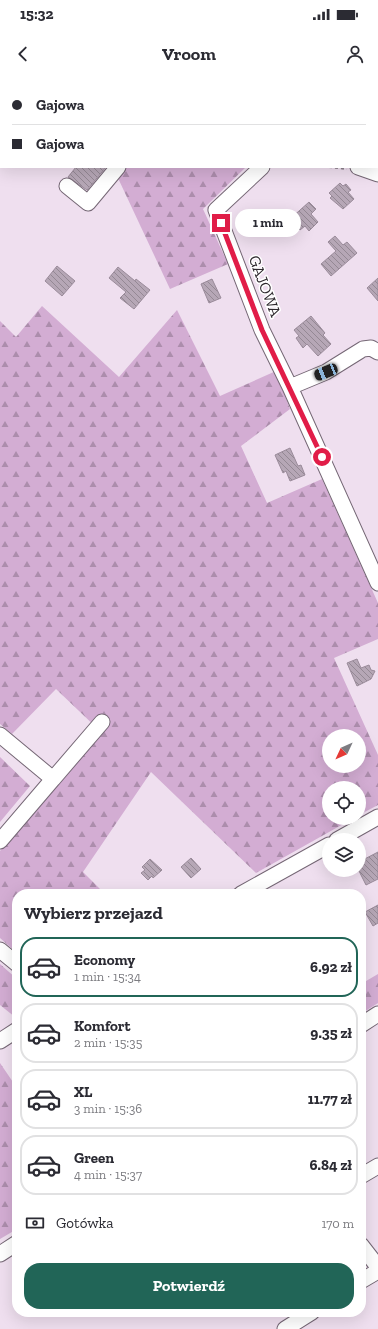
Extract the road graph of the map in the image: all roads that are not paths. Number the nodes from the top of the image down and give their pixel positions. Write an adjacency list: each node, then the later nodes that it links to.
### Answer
1 (117, 168): 5 (street)
2 (261, 168): 7 (street, GAJOWA)
3 (361, 168): 4 (street)
4 (378, 174)
5 (66, 186)
6 (378, 352): 7 (street)
7 (290, 386): 8 (street, GAJOWA)
8 (378, 583)
9 (102, 722): 11 (street)
10 (0, 735): 11 (street)
11 (53, 778): 14 (street)
12 (378, 817): 13 (street)
13 (349, 833)
14 (0, 841)
15 (322, 849): 16 (street)
16 (250, 889)
17 (0, 950): 18 (street)
18 (12, 960)
19 (378, 1014): 20 (street)
20 (366, 1022)
21 (12, 1033): 22 (street)
22 (0, 1041)
23 (378, 1166): 24 (street)
24 (366, 1173)
25 (12, 1246): 27 (street)
26 (366, 1251): 28 (street)
27 (0, 1254)
28 (378, 1267)
29 (378, 1271): 30 (street)
30 (366, 1279)
31 (304, 1317): 32 (street)
32 (285, 1329)

